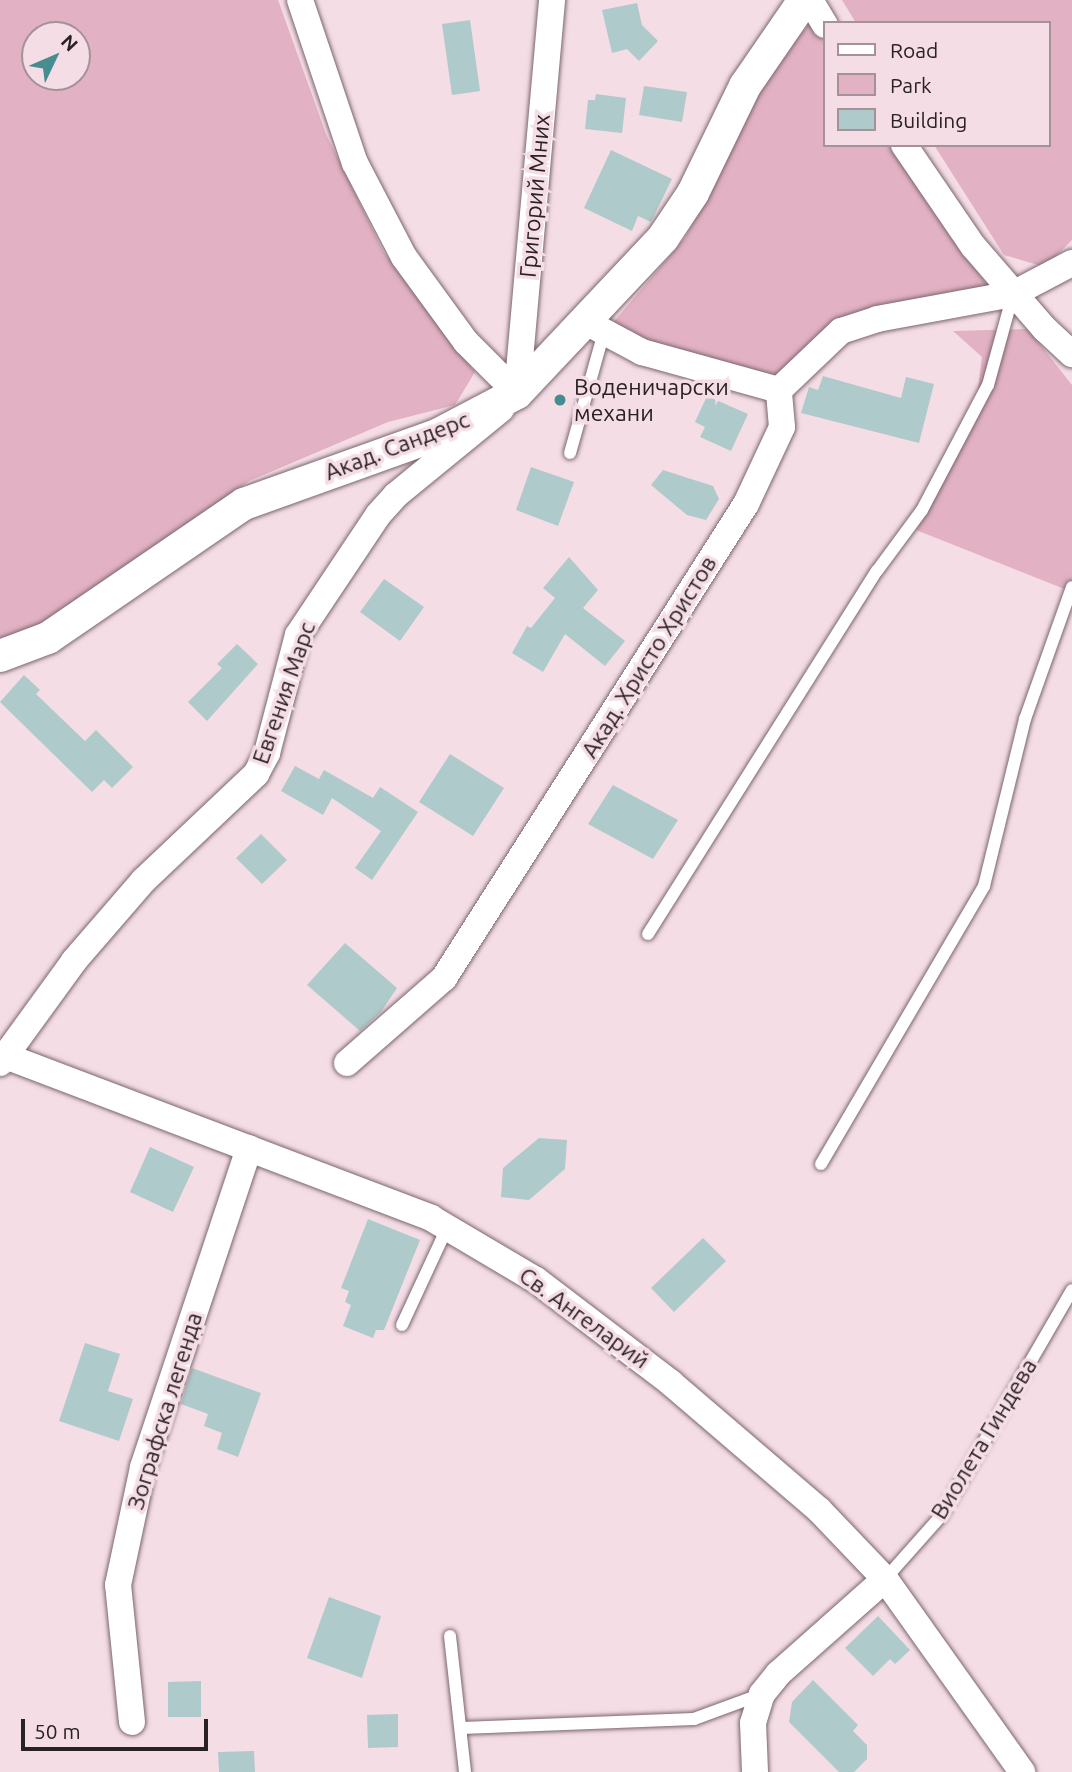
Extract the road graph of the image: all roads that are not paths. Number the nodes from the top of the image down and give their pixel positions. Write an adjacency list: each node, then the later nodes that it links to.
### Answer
1 (300, 0): 12 (street)
2 (552, 0): 12 (street, Григорий Мних)
3 (804, 0): 9 (street, Акад. Сандерс)
4 (810, 0): 5 (street)
5 (824, 23)
6 (905, 147): 8 (street)
7 (1072, 263): 8 (street)
8 (1013, 294): 10 (street); 11 (street); 16 (lane)
9 (595, 327): 11 (street); 12 (street, Акад. Сандерс); 13 (lane)
10 (1072, 354)
11 (779, 390): 18 (street, Акад. Христо Христов)
12 (517, 393): 15 (street, Акад. Сандерс); 17 (street, Евгения Марс)
13 (570, 453)
14 (1072, 587): 20 (lane)
15 (0, 656)
16 (648, 934)
17 (4, 1060): 19 (street, Св. Ангеларий)
18 (346, 1063)
19 (249, 1148): 21 (street, Св. Ангеларий); 27 (street, Зографска легенда)
20 (821, 1164)
21 (447, 1228): 23 (lane); 24 (street, Св. Ангеларий)
22 (1072, 1290): 24 (lane, Виолета Гиндева)
23 (402, 1325)
24 (885, 1579): 26 (street); 31 (street, Св. Ангеларий)
25 (450, 1636): 28 (lane)
26 (762, 1694): 28 (lane); 30 (street)
27 (132, 1722)
28 (462, 1728): 29 (lane)
29 (465, 1772)
30 (755, 1772)
31 (1022, 1772)

